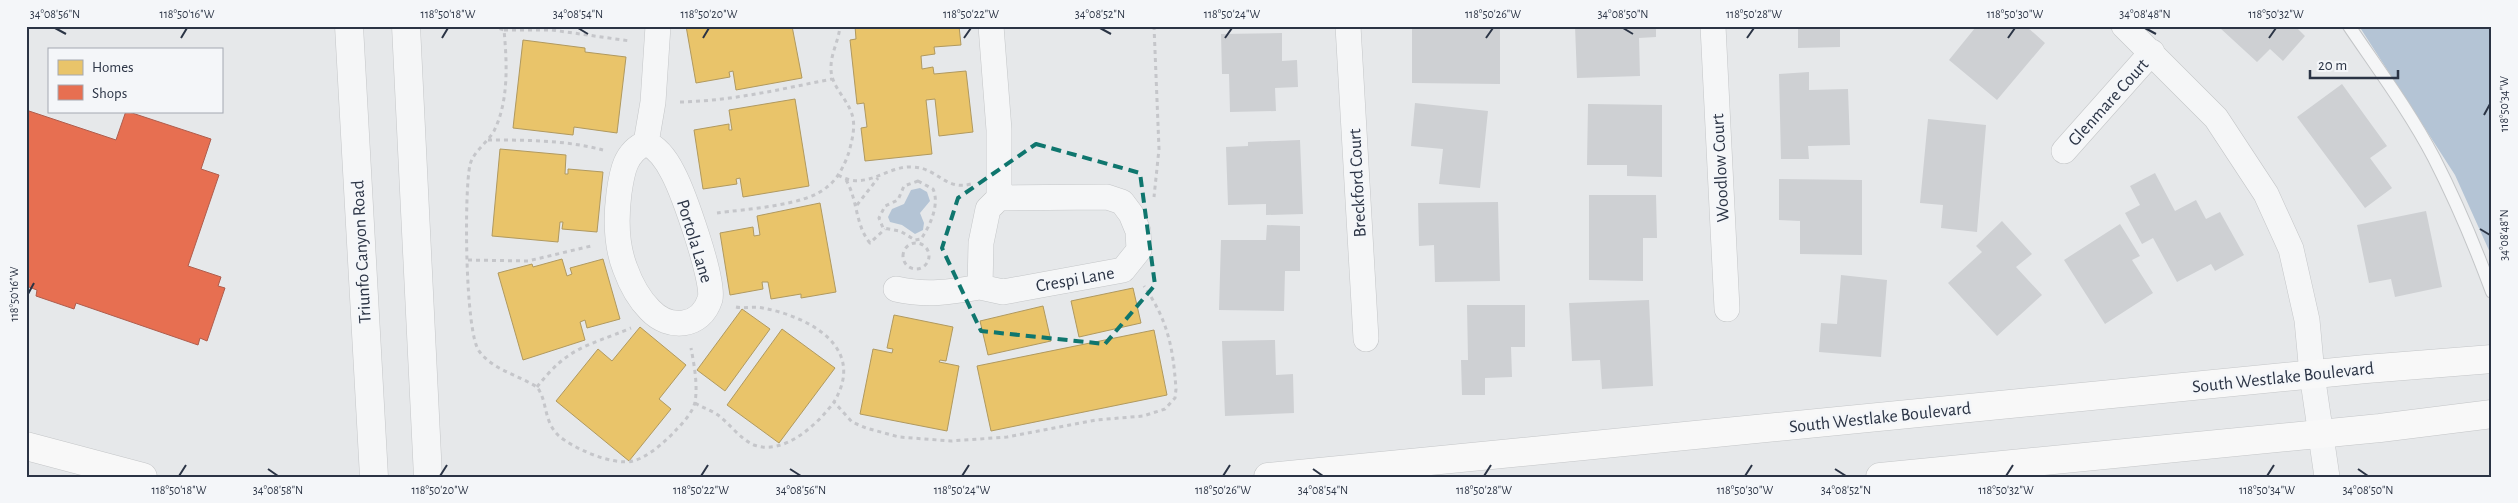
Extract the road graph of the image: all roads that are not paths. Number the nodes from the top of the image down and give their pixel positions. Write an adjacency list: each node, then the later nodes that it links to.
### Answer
1 (349, 26): 24 (street, Triunfo Canyon Road)
2 (406, 26): 25 (street)
3 (991, 26): 12 (street)
4 (1348, 26): 17 (street, Breckford Court)
5 (1713, 26): 16 (street, Woodlow Court)
6 (2124, 26): 9 (street)
7 (2349, 26): 15 (lane)
8 (657, 35): 10 (street)
9 (2152, 52): 11 (street, Glenmare Court); 19 (street)
10 (646, 143): 10 (street, Portola Lane)
11 (2064, 151)
12 (999, 187): 13 (street); 13 (street, Crespi Lane)
13 (980, 287): 14 (street)
14 (896, 289)
15 (2492, 292)
16 (1727, 309)
17 (1366, 339)
18 (2492, 359): 19 (main road, South Westlake Boulevard)
19 (2312, 374): 21 (street); 26 (main road, South Westlake Boulevard)
20 (2492, 414): 21 (main road)
21 (2320, 433): 27 (main road); 28 (street)
22 (26, 446): 23 (main road)
23 (143, 477)
24 (374, 477)
25 (428, 477)
26 (1268, 477)
27 (1880, 477)
28 (2327, 477)

